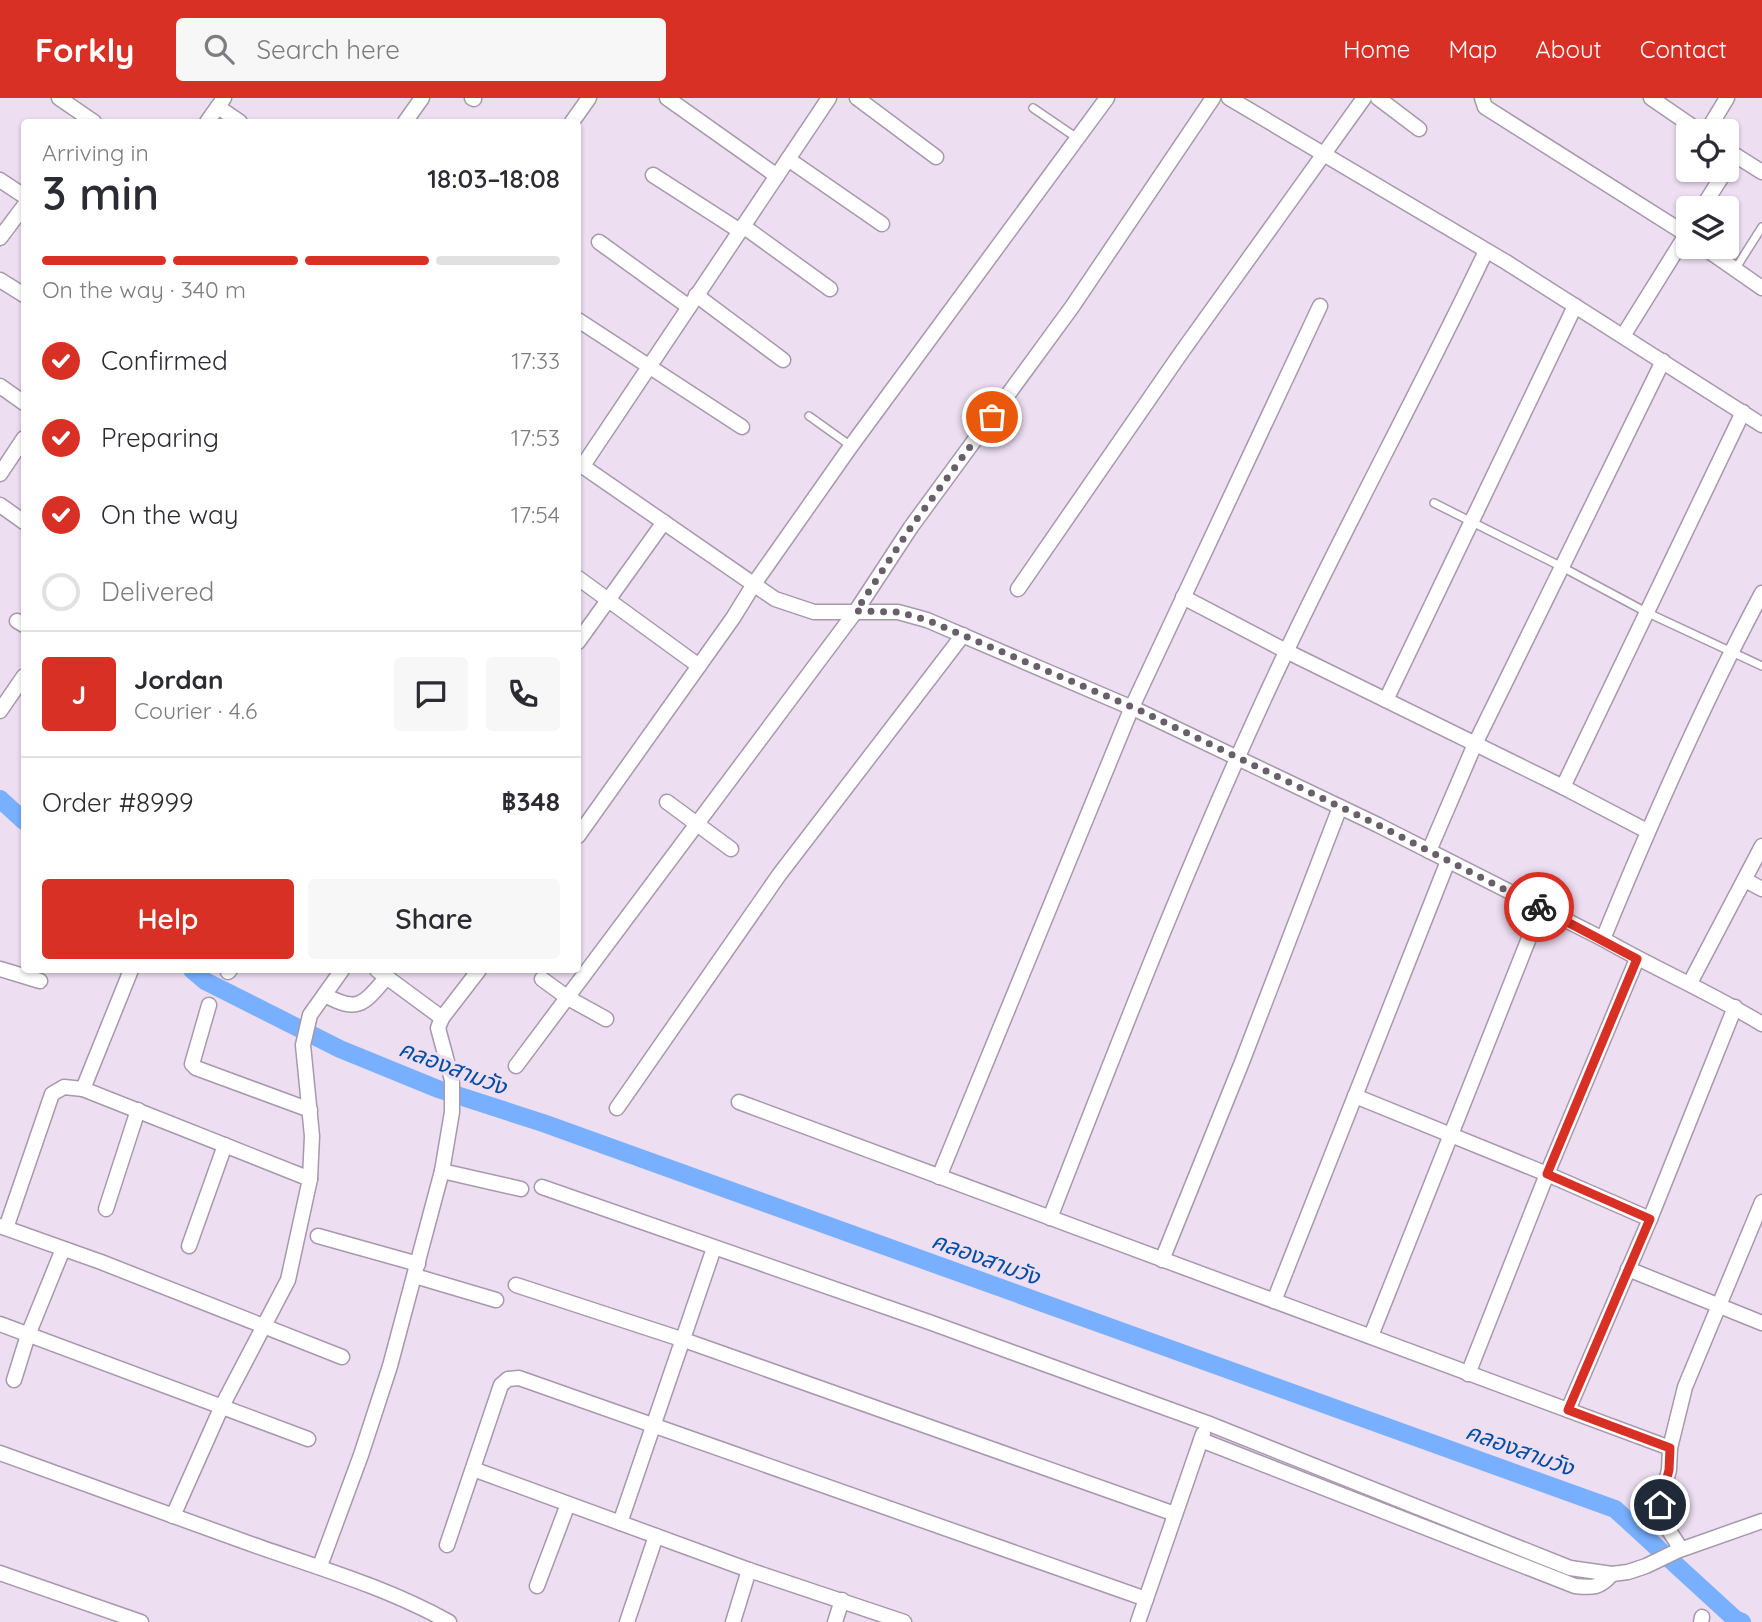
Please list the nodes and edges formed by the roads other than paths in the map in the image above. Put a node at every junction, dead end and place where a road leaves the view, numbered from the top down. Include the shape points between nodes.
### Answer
1 (59, 98) edge
2 (422, 98) edge
3 (589, 98) edge
4 (667, 98) edge
5 (829, 98) edge
6 (857, 98) edge
7 (1107, 98) edge
8 (1213, 98) edge
9 (1228, 98) edge
10 (1364, 98) edge
11 (1378, 98) edge
12 (1482, 98) edge
13 (1651, 98) edge
14 (1727, 98) edge
15 (221, 102) edge
16 (1032, 107) dead end
17 (90, 119) edge
18 (209, 119) edge
19 (237, 119) edge
20 (407, 119) edge
21 (574, 119) edge
22 (1682, 119) edge
23 (1714, 119) edge
24 (1419, 129) dead end
25 (1077, 138) junction
26 (1324, 155) junction
27 (936, 157) dead end
28 (788, 159) junction
29 (1739, 164) edge
30 (1762, 172) edge
31 (653, 175) dead end
32 (776, 176) junction
33 (0, 180) edge
34 (21, 194) edge
35 (21, 210) edge
36 (882, 224) dead end
37 (1676, 226) edge
38 (1762, 227) edge
39 (742, 228) junction
40 (0, 238) edge
41 (599, 243) dead end
42 (1486, 251) junction
43 (1676, 252) edge
44 (1718, 259) edge
45 (1734, 271) junction
46 (0, 279) edge
47 (1762, 288) edge
48 (830, 289) dead end
49 (21, 293) edge
50 (693, 301) junction
51 (1320, 306) dead end
52 (1576, 306) junction
53 (581, 322) edge
54 (1623, 336) junction
55 (783, 360) dead end
56 (1663, 361) junction
57 (649, 365) junction
58 (0, 386) edge
59 (21, 401) edge
60 (1743, 412) junction
61 (809, 416) dead end
62 (1762, 425) edge
63 (742, 427) dead end
64 (21, 442) edge
65 (851, 446) junction
66 (581, 464) edge
67 (581, 466) edge
68 (0, 474) edge
69 (1434, 503) dead end
70 (0, 505) edge
71 (21, 520) edge
72 (664, 522) junction
73 (1471, 523) junction
74 (1562, 567) junction
75 (581, 580) edge
76 (754, 584) junction
77 (1018, 589) dead end
78 (1762, 593) edge
79 (1183, 597) junction
80 (608, 600) junction
81 (856, 611) junction
82 (1648, 613) junction
83 (963, 635) junction
84 (581, 638) edge
85 (1286, 652) junction
86 (1732, 652) junction
87 (699, 666) junction
88 (1762, 666) edge
89 (21, 680) edge
90 (1386, 700) junction
91 (1132, 707) junction
92 (0, 711) edge
93 (1475, 744) junction
94 (1238, 758) junction
95 (1563, 787) junction
96 (667, 802) dead end
97 (1340, 807) junction
98 (698, 825) junction
99 (1647, 831) junction
100 (581, 832) edge
101 (1762, 846) edge
102 (731, 849) dead end
103 (1429, 851) junction
104 (1448, 861) junction
105 (1745, 880) junction
106 (1762, 889) edge
107 (1541, 908) junction
108 (1603, 939) junction
109 (1637, 959) junction
110 (0, 969) edge
111 (130, 973) edge
112 (340, 973) edge
113 (382, 973) edge
114 (477, 973) edge
115 (542, 979) dead end
116 (40, 981) dead end
117 (1690, 983) junction
118 (325, 995) junction
119 (568, 998) junction
120 (209, 1005) dead end
121 (1735, 1007) junction
122 (442, 1018) junction
123 (606, 1019) dead end
124 (1762, 1024) edge
125 (516, 1066) dead end
126 (83, 1089) junction
127 (1355, 1096) junction
128 (739, 1102) dead end
129 (617, 1108) dead end
130 (138, 1110) junction
131 (310, 1110) junction
132 (1450, 1134) junction
133 (225, 1145) junction
134 (442, 1171) junction
135 (1547, 1174) junction
136 (939, 1177) junction
137 (310, 1179) junction
138 (542, 1187) dead end
139 (521, 1189) dead end
140 (1762, 1202) edge
141 (106, 1209) dead end
142 (1050, 1219) junction
143 (1650, 1219) junction
144 (3, 1227) edge
145 (318, 1236) dead end
146 (189, 1246) dead end
147 (714, 1248) junction
148 (63, 1249) junction
149 (1162, 1260) junction
150 (1628, 1269) junction
151 (416, 1270) junction
152 (516, 1284) dead end
153 (496, 1300) dead end
154 (1275, 1301) junction
155 (1721, 1305) junction
156 (1762, 1323) edge
157 (0, 1324) edge
158 (264, 1326) junction
159 (29, 1335) junction
160 (1371, 1336) junction
161 (684, 1340) junction
162 (342, 1357) dead end
163 (1468, 1374) junction
164 (14, 1380) dead end
165 (222, 1406) junction
166 (1568, 1410) junction
167 (1207, 1423) junction
168 (655, 1425) junction
169 (308, 1439) dead end
170 (1201, 1440) junction
171 (1670, 1448) junction
172 (0, 1452) edge
173 (473, 1469) junction
174 (568, 1504) junction
175 (1175, 1514) junction
176 (173, 1516) junction
177 (1762, 1521) edge
178 (620, 1523) junction
179 (656, 1536) junction
180 (447, 1545) dead end
181 (1679, 1550) junction
182 (320, 1566) junction
183 (750, 1570) junction
184 (0, 1573) edge
185 (1612, 1574) junction
186 (537, 1586) dead end
187 (1146, 1599) junction
188 (842, 1600) junction
189 (141, 1622) edge
190 (449, 1622) edge
191 (626, 1622) edge
192 (733, 1622) edge
193 (835, 1622) edge
194 (904, 1622) edge
195 (1138, 1622) edge

1 - 17 street
2 - 20 street
3 - 21 street
4 - 32 street
5 - 28 street
6 - 27 street
7 - 25 street
8 - 81 street via 1072,307 911,527
9 - 26 street
10 - 26 street
11 - 24 street
12 - 37 street via 1485,107
13 - 22 street
14 - 23 street
15 - 18 street
15 - 19 street
16 - 25 lane
25 - 65 street
26 - 42 street
26 - 77 street
28 - 32 street
28 - 36 street
29 - 30 street
31 - 39 street
32 - 39 street
33 - 34 street
35 - 40 street
38 - 45 lane
39 - 48 street
39 - 50 street
41 - 50 street
42 - 52 street
42 - 85 street
43 - 54 street
44 - 45 street
45 - 47 street
46 - 49 street
50 - 55 street
50 - 57 street
51 - 79 street
52 - 54 street
52 - 73 street
53 - 57 street
54 - 56 street
56 - 60 street
56 - 74 street
57 - 63 street
57 - 66 street
58 - 59 street
60 - 62 street
60 - 82 street
61 - 65 lane
64 - 68 street
65 - 76 street
67 - 72 street
69 - 73 lane
70 - 71 street
72 - 76 street
72 - 80 street
73 - 74 lane
73 - 90 street
74 - 82 lane
74 - 93 street
75 - 80 street
76 - 81 street via 775,599 814,612
76 - 87 street
78 - 86 street
79 - 85 street
79 - 91 street
80 - 84 street
80 - 87 street
81 - 83 street via 898,612
81 - 98 street
82 - 86 lane
82 - 95 street
83 - 91 street
83 - 129 street via 779,875
85 - 90 street
85 - 94 street
86 - 88 lane
86 - 99 street
87 - 100 street
89 - 92 street
90 - 93 street
91 - 94 street
91 - 136 street
93 - 95 street
93 - 103 street
94 - 97 street
94 - 142 street via 1155,950
95 - 99 street
96 - 98 street
97 - 103 street
97 - 149 street
98 - 102 street
98 - 119 street
99 - 108 street
101 - 105 street
103 - 104 street
104 - 107 street
104 - 127 street
105 - 106 street
105 - 117 street
107 - 108 street
107 - 132 street
108 - 109 street
109 - 117 street
109 - 135 street
110 - 116 street
111 - 126 street
112 - 118 street
113 - 118 street via 364,1003 340,1004
113 - 122 street
114 - 122 street
115 - 119 street
117 - 121 street
118 - 131 street via 310,1015 303,1045
119 - 123 street
119 - 125 street
120 - 131 street via 192,1064
121 - 124 street
121 - 143 street
122 - 134 street via 438,1028 452,1080
126 - 130 street
126 - 144 street via 64,1087 52,1094
127 - 132 street
127 - 154 street
128 - 136 street
130 - 133 street
130 - 141 street
131 - 137 street
132 - 135 street
132 - 160 street
133 - 137 street
133 - 146 street
134 - 139 street
134 - 151 street
135 - 143 street
135 - 163 street
136 - 142 street
137 - 158 street via 288,1280
138 - 147 street
140 - 155 street
142 - 149 street
143 - 150 street
144 - 148 street
145 - 151 street
147 - 161 street
147 - 167 street
148 - 158 street
148 - 159 street
149 - 154 street
150 - 155 street
150 - 166 street
151 - 153 street
151 - 182 street via 390,1366
152 - 161 street
154 - 160 street
155 - 156 street
155 - 171 street via 1685,1387
157 - 159 street
158 - 162 street
158 - 165 street
159 - 164 street
159 - 165 street
160 - 163 street
161 - 168 street
161 - 175 street
163 - 166 street
165 - 169 street
165 - 176 street
166 - 171 street
167 - 170 street
167 - 185 street via 1570,1568
168 - 173 street via 519,1378 509,1379 501,1385
168 - 178 street
168 - 187 street
170 - 175 street
170 - 185 street via 1575,1586 1596,1588
171 - 181 street via 1660,1505
172 - 176 street
173 - 174 street
173 - 180 street
174 - 178 street
174 - 186 street
175 - 187 street
176 - 182 street
177 - 181 street
178 - 179 street
179 - 183 street
179 - 191 street
181 - 185 street via 1646,1566
182 - 190 street via 414,1602
183 - 188 street
183 - 192 street
184 - 189 street
187 - 195 street
188 - 193 street
188 - 194 street

